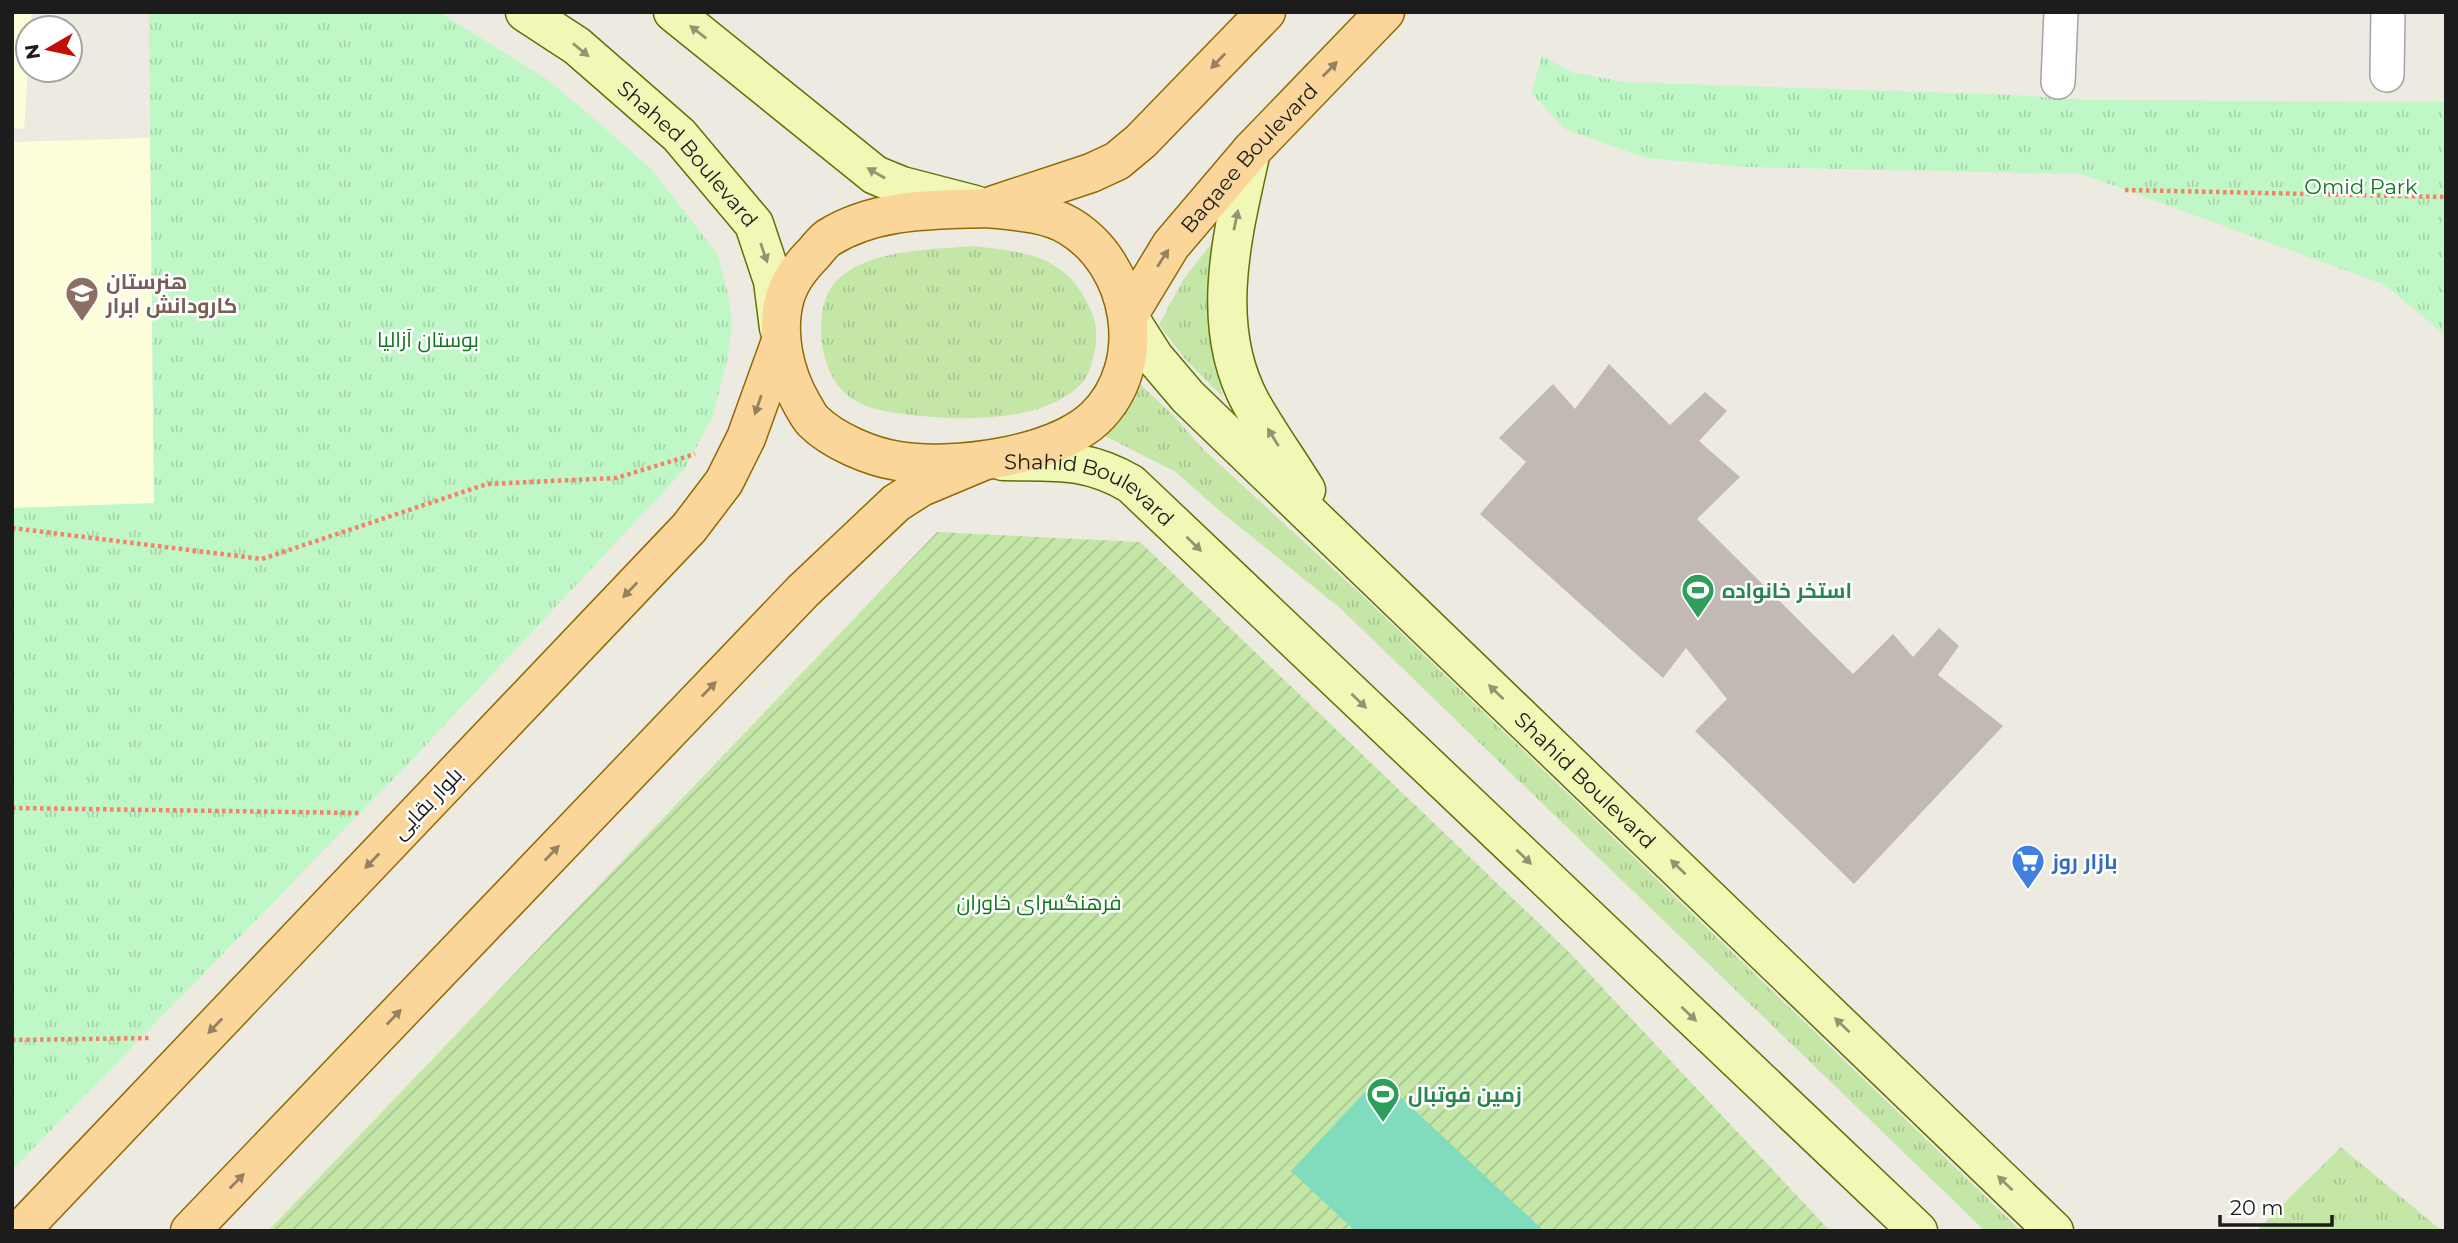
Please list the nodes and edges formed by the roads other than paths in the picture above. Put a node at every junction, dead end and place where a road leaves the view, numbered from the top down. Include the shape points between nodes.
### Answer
1 (525, 12) edge
2 (673, 12) edge
3 (1266, 12) edge
4 (1385, 12) edge
5 (2061, 12) edge
6 (2388, 12) edge
7 (2388, 75) dead end
8 (2059, 82) dead end
9 (1251, 151) junction
10 (987, 208) junction
11 (1128, 316) junction
12 (781, 341) junction
13 (983, 461) junction
14 (1335, 536) junction
15 (20, 1231) edge
16 (190, 1231) edge
17 (1918, 1231) edge
18 (2054, 1231) edge

1 -> 12 main road, Shahed Boulevard via 577,46 680,135 754,224 773,281
10 -> 2 main road via 874,175
3 -> 10 main road via 1117,161
9 -> 4 main road, Baqaee Boulevard
5 - 8 street
6 - 7 street
11 -> 9 main road, Baqaee Boulevard via 1171,245
14 -> 9 main road via 1250,401 1233,354 1226,309 1230,248
10 - 11 main road via 1050,217 1089,239 1106,258
10 - 12 main road via 902,212 867,220 827,239 800,268 785,296
11 - 13 main road via 1125,367 1095,418 1040,446
11 - 14 main road, Shahid Boulevard via 1154,357 1188,397
12 - 13 main road via 791,386 813,421 846,444 884,459 929,465
12 -> 15 main road, بلوار بقایی via 746,438 724,482 689,528
16 -> 13 main road via 803,591 896,503 921,487
13 -> 17 main road, Shahid Boulevard via 1070,462 1095,466 1131,484
18 -> 14 main road, Shahid Boulevard

